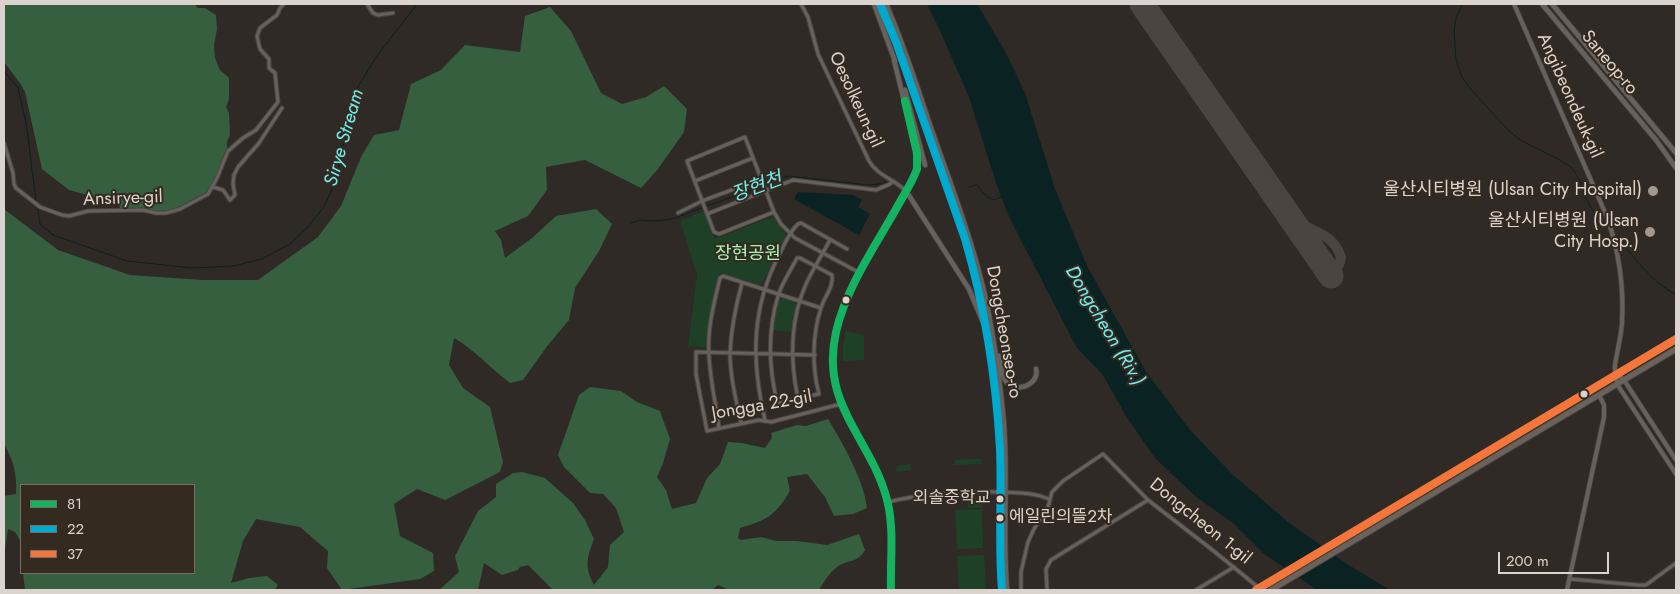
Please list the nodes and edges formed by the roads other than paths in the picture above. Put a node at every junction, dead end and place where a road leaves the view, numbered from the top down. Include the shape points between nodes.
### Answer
1 (284, 4) edge
2 (367, 4) edge
3 (802, 4) edge
4 (874, 4) edge
5 (880, 4) edge
6 (886, 4) edge
7 (1514, 4) edge
8 (1518, 4) edge
9 (1542, 4) edge
10 (1552, 4) edge
11 (1517, 11) junction
12 (393, 13) dead end
13 (894, 60) junction
14 (282, 108) dead end
15 (1656, 140) junction
16 (4, 143) edge
17 (1676, 152) edge
18 (753, 158) junction
19 (1676, 163) edge
20 (925, 165) dead end
21 (1676, 168) edge
22 (762, 180) junction
23 (695, 181) junction
24 (893, 181) junction
25 (213, 187) junction
26 (766, 190) junction
27 (907, 192) joint
28 (703, 203) junction
29 (774, 212) junction
30 (678, 213) dead end
31 (707, 213) junction
32 (790, 234) junction
33 (830, 240) junction
34 (847, 249) dead end
35 (823, 253) junction
36 (868, 258) joint
37 (815, 266) junction
38 (860, 273) junction
39 (742, 283) junction
40 (765, 289) junction
41 (779, 295) junction
42 (799, 302) junction
43 (821, 308) junction
44 (991, 326) junction
45 (1676, 339) edge
46 (989, 342) junction
47 (1676, 349) edge
48 (709, 353) junction
49 (730, 354) junction
50 (754, 354) junction
51 (770, 354) junction
52 (792, 354) junction
53 (814, 355) junction
54 (1036, 369) dead end
55 (1617, 375) junction
56 (1624, 380) junction
57 (1617, 384) junction
58 (1599, 395) junction
59 (798, 399) junction
60 (841, 404) junction
61 (765, 420) junction
62 (741, 423) junction
63 (719, 428) junction
64 (1676, 460) edge
65 (1676, 474) edge
66 (1000, 492) junction
67 (1006, 493) junction
68 (1049, 499) junction
69 (1148, 500) junction
70 (888, 502) junction
71 (1676, 563) edge
72 (1234, 567) junction
73 (1570, 579) junction
74 (891, 590) edge
75 (1002, 590) edge
76 (1007, 590) edge
77 (1021, 590) edge
78 (1047, 590) edge
79 (1196, 590) edge
80 (1259, 590) edge
81 (1271, 590) edge
82 (1567, 590) edge

1 - 25 street via 277,15 260,28 257,36 260,49 274,73 278,102 256,130 228,151
2 - 12 street via 378,15
3 - 24 street, Oesolkeun-gil via 818,54 869,161 876,171
4 - 13 main road
5 - 46 main road, Dongcheonseo-ro via 964,239
6 - 44 main road, Dongcheonseo-ro via 969,237
7 - 11 street, Angibeondeuk-gil
8 - 11 street
9 - 15 main road, Saneop-ro
10 - 17 main road, Saneop-ro
11 - 55 street, Angibeondeuk-gil via 1608,217 1621,281
13 - 20 main road via 907,95
13 - 36 main road via 917,153 917,169
14 - 25 street via 234,174 235,194 230,200 223,190
15 - 19 main road, Saneop-ro
15 - 21 main road, Saneop-ro
16 - 25 street, Ansirye-gil via 16,188 40,207 62,216 88,211 166,213 208,194
18 - 22 street
18 - 23 street
18 - 23 street via 745,137 687,161
22 - 26 street
22 - 28 street
23 - 28 street
24 - 26 street via 876,190 793,180
24 - 27 street, Oesolkeun-gil
26 - 29 street
26 - 31 street
27 - 46 main road via 971,294
28 - 30 street
28 - 31 street
29 - 31 street via 719,234 714,232
29 - 32 street
32 - 33 street via 801,223
32 - 35 street
32 - 40 street
33 - 34 street
33 - 35 street
35 - 37 street
35 - 38 street
36 - 38 street
37 - 41 street via 797,258
37 - 42 street
37 - 43 street via 832,275 833,281
38 - 60 street via 844,306 834,347 834,372
39 - 40 street
39 - 48 street via 723,276 720,278 711,322
39 - 49 street
40 - 41 street
40 - 50 street
41 - 42 street
41 - 51 street
42 - 43 street
42 - 52 street
43 - 53 street
44 - 54 main road via 1008,383 1016,387 1025,386 1037,377
44 - 67 main road, Dongcheonseo-ro via 1003,414
45 - 55 main road
46 - 66 main road, Dongcheonseo-ro via 1000,450
47 - 56 main road
48 - 49 street
48 - 63 street
48 - 63 street, Jongga 22-gil via 696,352 696,374 706,431
49 - 50 street
49 - 62 street
50 - 51 street
50 - 61 street
51 - 52 street
51 - 59 street via 777,403
52 - 53 street
52 - 59 street
53 - 59 street via 819,394
55 - 56 street
55 - 57 street, Angibeondeuk-gil
55 - 80 main road
56 - 57 main road
56 - 64 street
57 - 58 main road
57 - 65 street
58 - 73 street via 1604,405 1604,417
58 - 81 main road
60 - 61 street, Jongga 22-gil via 771,422
60 - 70 street via 877,472
61 - 62 street, Jongga 22-gil
62 - 63 street, Jongga 22-gil
66 - 67 street
66 - 70 street via 936,493
66 - 75 main road, Dongcheonseo-ro
67 - 68 street via 1033,494
67 - 76 main road, Dongcheonseo-ro
68 - 69 street, Dongcheon 1-gil via 1063,481 1103,454
68 - 77 street via 1026,550
69 - 72 street, Dongcheon 1-gil
69 - 78 street via 1051,560 1046,575
70 - 74 street via 892,529
71 - 73 street via 1646,584
72 - 79 street
72 - 80 street, Dongcheon 1-gil
73 - 82 street

